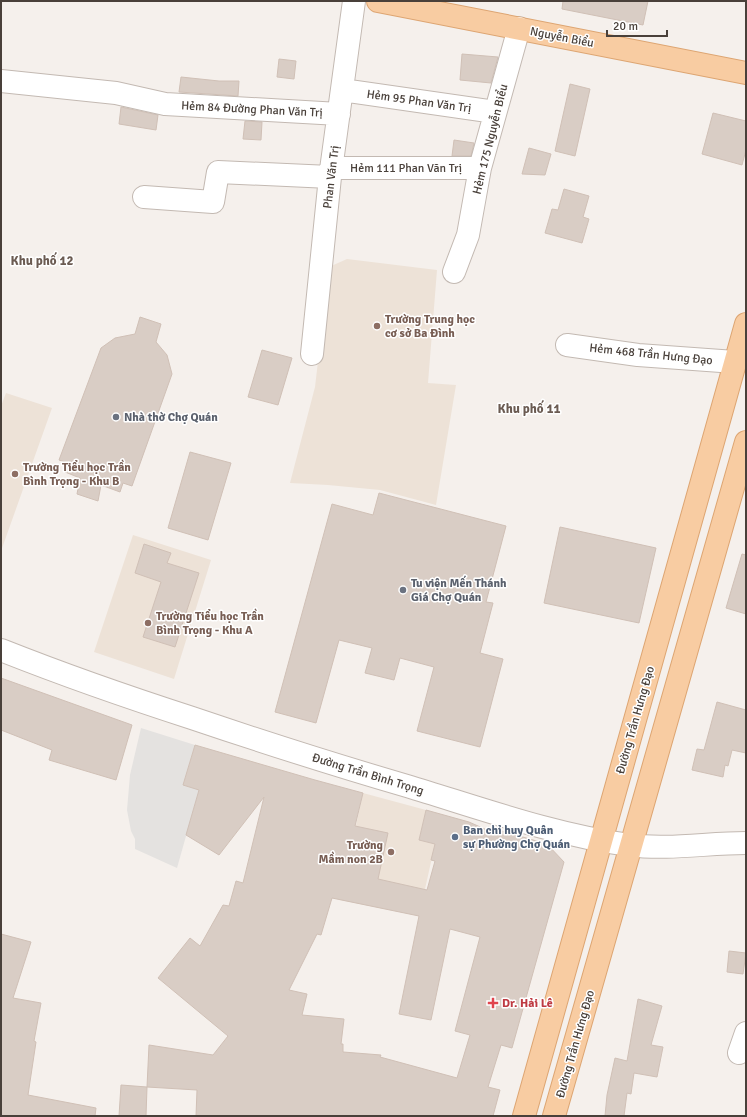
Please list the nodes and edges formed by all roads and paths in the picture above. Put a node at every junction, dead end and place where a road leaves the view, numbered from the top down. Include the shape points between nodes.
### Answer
1 (354, 1) edge
2 (378, 1) edge
3 (519, 28) junction
4 (746, 73) edge
5 (1, 82) edge
6 (342, 90) junction
7 (495, 112) junction
8 (339, 114) junction
9 (480, 168) junction
10 (331, 173) junction
11 (144, 197) dead end
12 (454, 272) dead end
13 (746, 324) edge
14 (567, 345) dead end
15 (312, 354) dead end
16 (735, 362) junction
17 (746, 442) edge
18 (662, 623) junction
19 (693, 629) junction
20 (1, 650) edge
21 (601, 840) junction
22 (746, 843) edge
23 (632, 845) junction
24 (524, 1116) edge
25 (554, 1116) edge

1 - 6 street, Phan Văn Trị
2 - 3 main road, Nguyễn Biểu
3 - 4 main road, Nguyễn Biểu
3 - 7 street, Hẻm 175 Nguyễn Biểu
5 - 8 street, Hẻm 84 Đường Phan Văn Trị via 116,93 165,104
6 - 7 street, Hẻm 95 Phan Văn Trị
6 - 8 street, Phan Văn Trị
7 - 9 street, Hẻm 175 Nguyễn Biểu
8 - 10 street, Phan Văn Trị
9 - 10 street, Hẻm 111 Phan Văn Trị
9 - 12 street, Hẻm 175 Nguyễn Biểu via 468,235
10 - 11 street, Hẻm 111 Phan Văn Trị via 218,172 213,202
10 - 15 street, Phan Văn Trị
13 - 16 main road, Đường Trần Hưng Đạo
14 - 16 street, Hẻm 468 Trần Hưng Ðạo via 638,355
16 - 18 main road, Đường Trần Hưng Đạo
17 - 19 main road, Đường Trần Hưng Đạo
18 - 19 main road
18 - 21 main road, Đường Trần Hưng Đạo
19 - 23 main road, Đường Trần Hưng Đạo
20 - 21 street, Đường Trần Bình Trọng via 143,703 272,746 522,820
21 - 23 street, Đường Trần Bình Trọng
21 - 24 main road, Đường Trần Hưng Đạo
22 - 23 street, Đường Trần Bình Trọng
23 - 25 main road, Đường Trần Hưng Đạo

